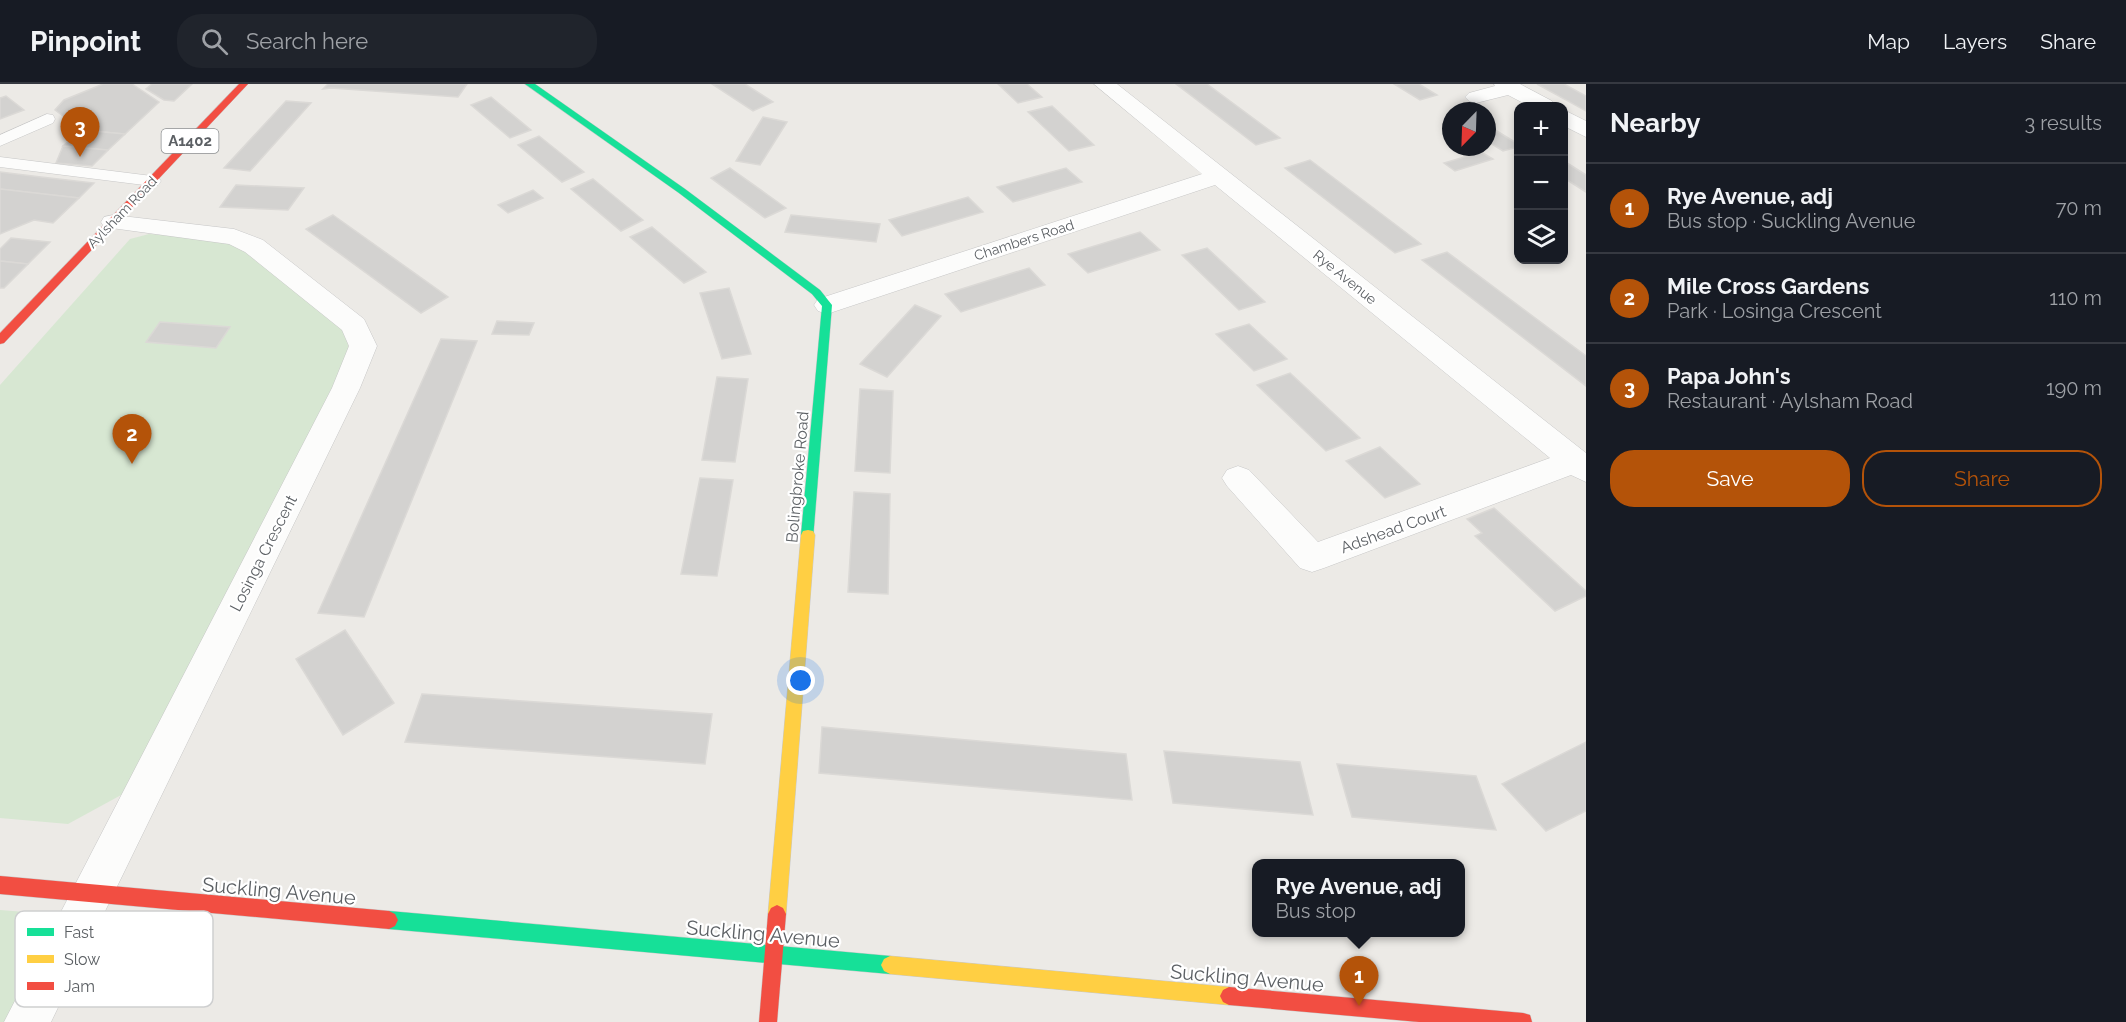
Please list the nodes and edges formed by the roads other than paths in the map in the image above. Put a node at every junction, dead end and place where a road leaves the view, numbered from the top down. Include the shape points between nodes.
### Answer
1 (244, 84) edge
2 (529, 84) edge
3 (1104, 84) edge
4 (1507, 86) edge
5 (1476, 97) dead end
6 (1537, 102) edge
7 (47, 119) dead end
8 (1568, 120) edge
9 (1586, 130) edge
10 (1, 139) edge
11 (0, 162) edge
12 (1220, 176) junction
13 (152, 181) junction
14 (113, 222) junction
15 (828, 305) junction
16 (0, 340) edge
17 (1580, 466) edge
18 (1238, 478) dead end
19 (0, 885) edge
20 (92, 894) junction
21 (83, 911) edge
22 (774, 954) junction
23 (35, 1007) edge
24 (27, 1022) edge
25 (768, 1022) edge
26 (1522, 1022) edge

1 - 13 street, Aylsham Road / A1402
2 - 15 street via 682,190
3 - 12 street, Rye Avenue
4 - 5 street
4 - 6 street
7 - 10 lane
8 - 9 street
11 - 13 lane
12 - 15 street, Chambers Road
12 - 17 street, Rye Avenue
13 - 14 street, Aylsham Road / A1402
14 - 16 street, Aylsham Road / A1402
14 - 20 street, Losinga Crescent via 234,237 254,246 354,325 363,346 346,388
15 - 22 street, Bolingbroke Road
17 - 18 street, Adshead Court via 1312,558
19 - 20 street, Suckling Avenue
20 - 21 street, Losinga Crescent
20 - 22 street, Suckling Avenue
22 - 25 street, Bolingbroke Road
22 - 26 street, Suckling Avenue
23 - 24 street, Losinga Crescent

